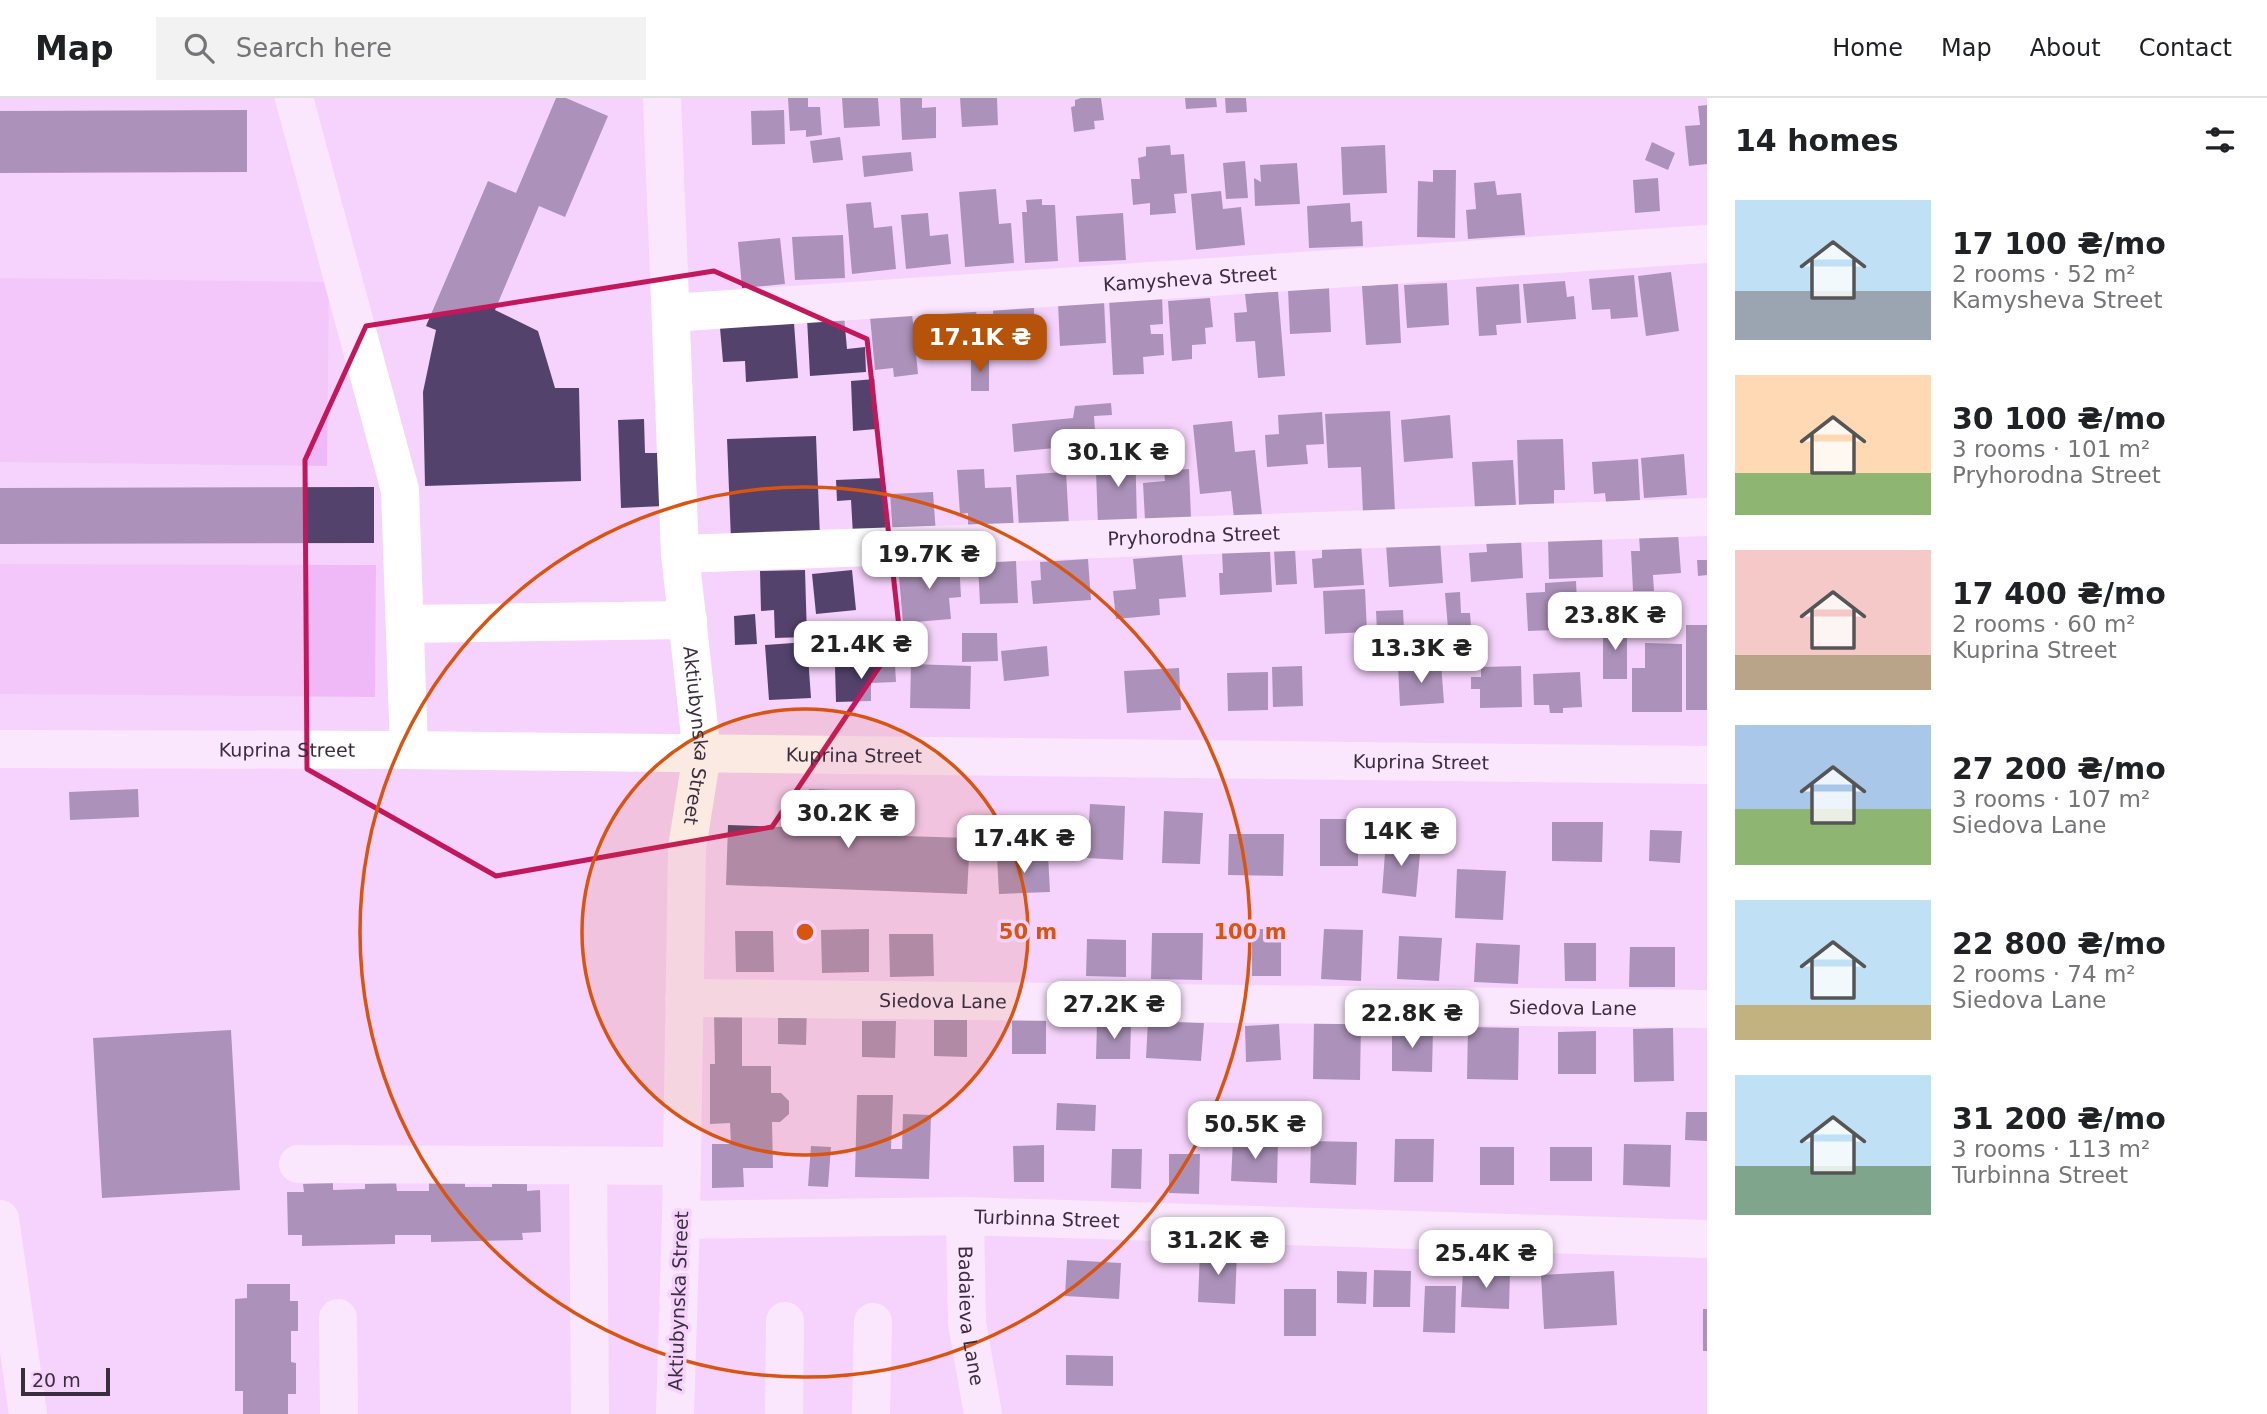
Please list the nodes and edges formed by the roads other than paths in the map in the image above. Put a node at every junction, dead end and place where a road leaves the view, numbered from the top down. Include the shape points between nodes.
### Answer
1 (295, 98) edge
2 (662, 98) edge
3 (1707, 244) edge
4 (671, 313) junction
5 (1707, 517) edge
6 (680, 554) junction
7 (688, 620) junction
8 (405, 624) junction
9 (0, 749) edge
10 (409, 750) junction
11 (702, 754) junction
12 (1707, 765) edge
13 (684, 998) junction
14 (1707, 1009) edge
15 (298, 1164) dead end
16 (589, 1166) junction
17 (681, 1166) junction
18 (965, 1216) junction
19 (0, 1219) edge
20 (681, 1220) junction
21 (1707, 1240) edge
22 (338, 1318) dead end
23 (785, 1321) dead end
24 (873, 1322) dead end
25 (28, 1414) edge
26 (339, 1414) edge
27 (590, 1414) edge
28 (675, 1414) edge
29 (784, 1414) edge
30 (871, 1414) edge
31 (983, 1414) edge

1 - 8 street via 400,490
2 - 4 street, Aktiubynska Street
3 - 4 street, Kamysheva Street
4 - 6 street, Aktiubynska Street
5 - 6 street, Pryhorodna Street
6 - 7 street, Aktiubynska Street
7 - 8 street
7 - 11 street, Aktiubynska Street
8 - 10 street
9 - 10 street, Kuprina Street
10 - 11 street, Kuprina Street
11 - 12 street, Kuprina Street
11 - 13 street, Aktiubynska Street via 687,848
13 - 14 street, Siedova Lane
13 - 17 street, Aktiubynska Street
15 - 16 street
16 - 17 street
16 - 27 street
17 - 20 street, Aktiubynska Street
18 - 20 street, Turbinna Street
18 - 21 street, Turbinna Street
18 - 31 street, Badaieva Lane via 967,1323
19 - 25 street
20 - 28 street, Aktiubynska Street
22 - 26 street
23 - 29 street
24 - 30 street

